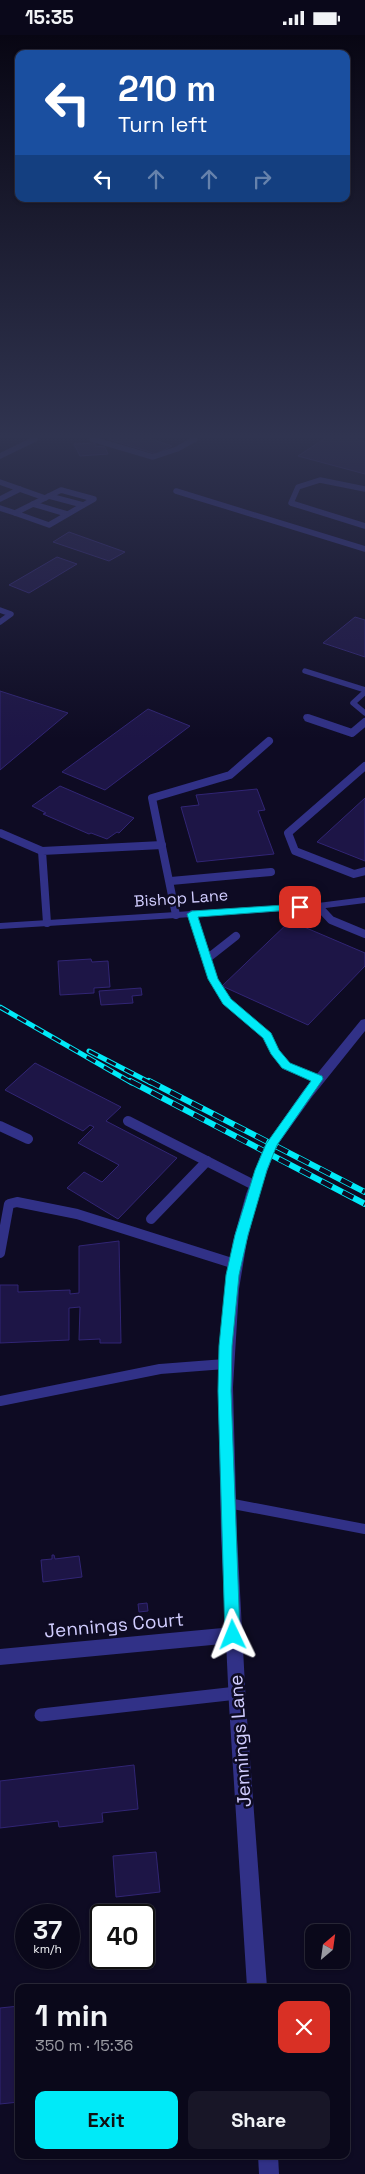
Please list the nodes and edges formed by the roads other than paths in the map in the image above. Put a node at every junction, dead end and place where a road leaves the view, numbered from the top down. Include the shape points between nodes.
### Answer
1 (332, 539) edge
2 (365, 549) edge
3 (0, 610) edge
4 (0, 622) edge
5 (305, 671) dead end
6 (365, 691) edge
7 (365, 713) edge
8 (306, 717) dead end
9 (365, 722) edge
10 (269, 741) dead end
11 (365, 767) edge
12 (0, 833) edge
13 (162, 845) junction
14 (42, 851) junction
15 (271, 871) dead end
16 (365, 871) edge
17 (171, 881) junction
18 (365, 900) edge
19 (318, 905) junction
20 (192, 914) junction
21 (176, 915) junction
22 (47, 923) junction
23 (0, 926) edge
24 (365, 934) edge
25 (236, 936) dead end
26 (208, 958) junction
27 (365, 1023) edge
28 (318, 1079) junction
29 (128, 1121) dead end
30 (0, 1126) edge
31 (28, 1139) dead end
32 (207, 1161) junction
33 (256, 1187) junction
34 (151, 1219) dead end
35 (0, 1253) edge
36 (235, 1264) junction
37 (225, 1364) junction
38 (0, 1401) edge
39 (228, 1503) junction
40 (365, 1529) edge
41 (233, 1635) junction
42 (0, 1657) edge
43 (237, 1693) junction
44 (41, 1715) dead end
45 (257, 1984) edge
46 (268, 2159) edge
47 (269, 2174) edge

1 - 2 lane
3 - 4 lane via 11,614
5 - 6 lane
6 - 7 lane via 353,703
8 - 9 lane via 352,733
10 - 13 lane via 230,775 152,798
11 - 16 lane via 288,833 295,851 354,874
12 - 14 lane
13 - 14 lane
13 - 17 lane
14 - 22 lane
15 - 17 lane
17 - 21 lane
18 - 19 street, Bishop Lane
19 - 20 street, Bishop Lane
19 - 24 lane via 331,920
20 - 21 street, Bishop Lane
20 - 26 lane
21 - 22 street, Bishop Lane
22 - 23 street, Bishop Lane
25 - 26 lane
26 - 28 lane via 213,979 227,1002 267,1036 286,1066
27 - 28 street, Jennings Lane
28 - 33 street, Jennings Lane via 272,1144
29 - 32 lane
30 - 31 lane
32 - 33 lane
32 - 34 lane
33 - 36 street, Jennings Lane
35 - 36 lane via 9,1204 17,1202 77,1214
36 - 37 street, Jennings Lane
37 - 38 lane via 160,1369
37 - 39 street, Jennings Lane
39 - 40 lane
39 - 41 street, Jennings Lane
41 - 42 street, Jennings Court
41 - 43 street, Jennings Lane
43 - 44 lane
43 - 45 street, Jennings Lane
46 - 47 street

